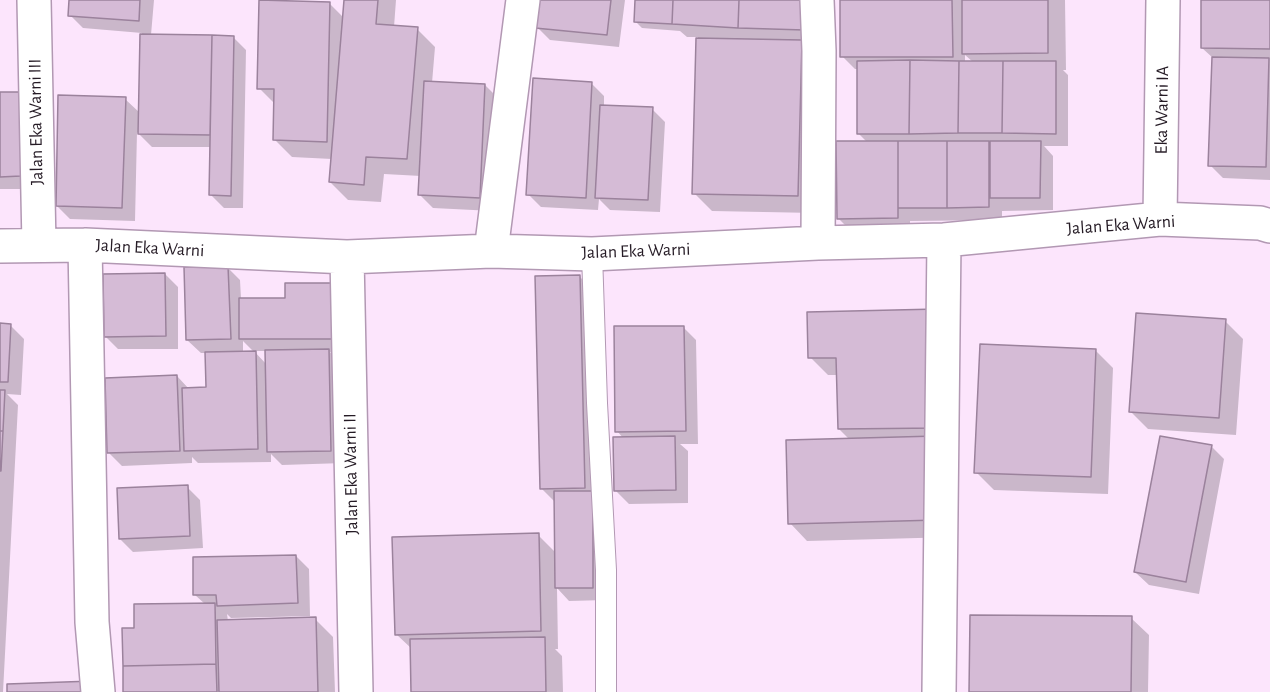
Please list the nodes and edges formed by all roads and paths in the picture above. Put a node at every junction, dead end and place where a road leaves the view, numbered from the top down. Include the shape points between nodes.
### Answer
1 (34, 0) edge
2 (523, 0) edge
3 (817, 0) edge
4 (1163, 0) edge
5 (1160, 219) junction
6 (1270, 226) edge
7 (944, 240) junction
8 (818, 243) junction
9 (39, 245) junction
10 (85, 245) junction
11 (0, 246) edge
12 (491, 251) junction
13 (592, 254) junction
14 (347, 256) junction
15 (98, 692) edge
16 (356, 692) edge
17 (606, 692) edge
18 (939, 692) edge

1 - 9 street, Jalan Eka Warni III
2 - 12 street
3 - 8 street
4 - 5 street, Eka Warni IA
5 - 6 street, Jalan Eka Warni
5 - 7 street, Jalan Eka Warni
7 - 8 street, Jalan Eka Warni
7 - 18 street
8 - 13 street, Jalan Eka Warni
9 - 10 street, Jalan Eka Warni
9 - 11 street, Jalan Eka Warni
10 - 14 street, Jalan Eka Warni
10 - 15 street via 92,622
12 - 13 street, Jalan Eka Warni
12 - 14 street, Jalan Eka Warni
13 - 17 lane via 606,570
14 - 16 street, Jalan Eka Warni II

